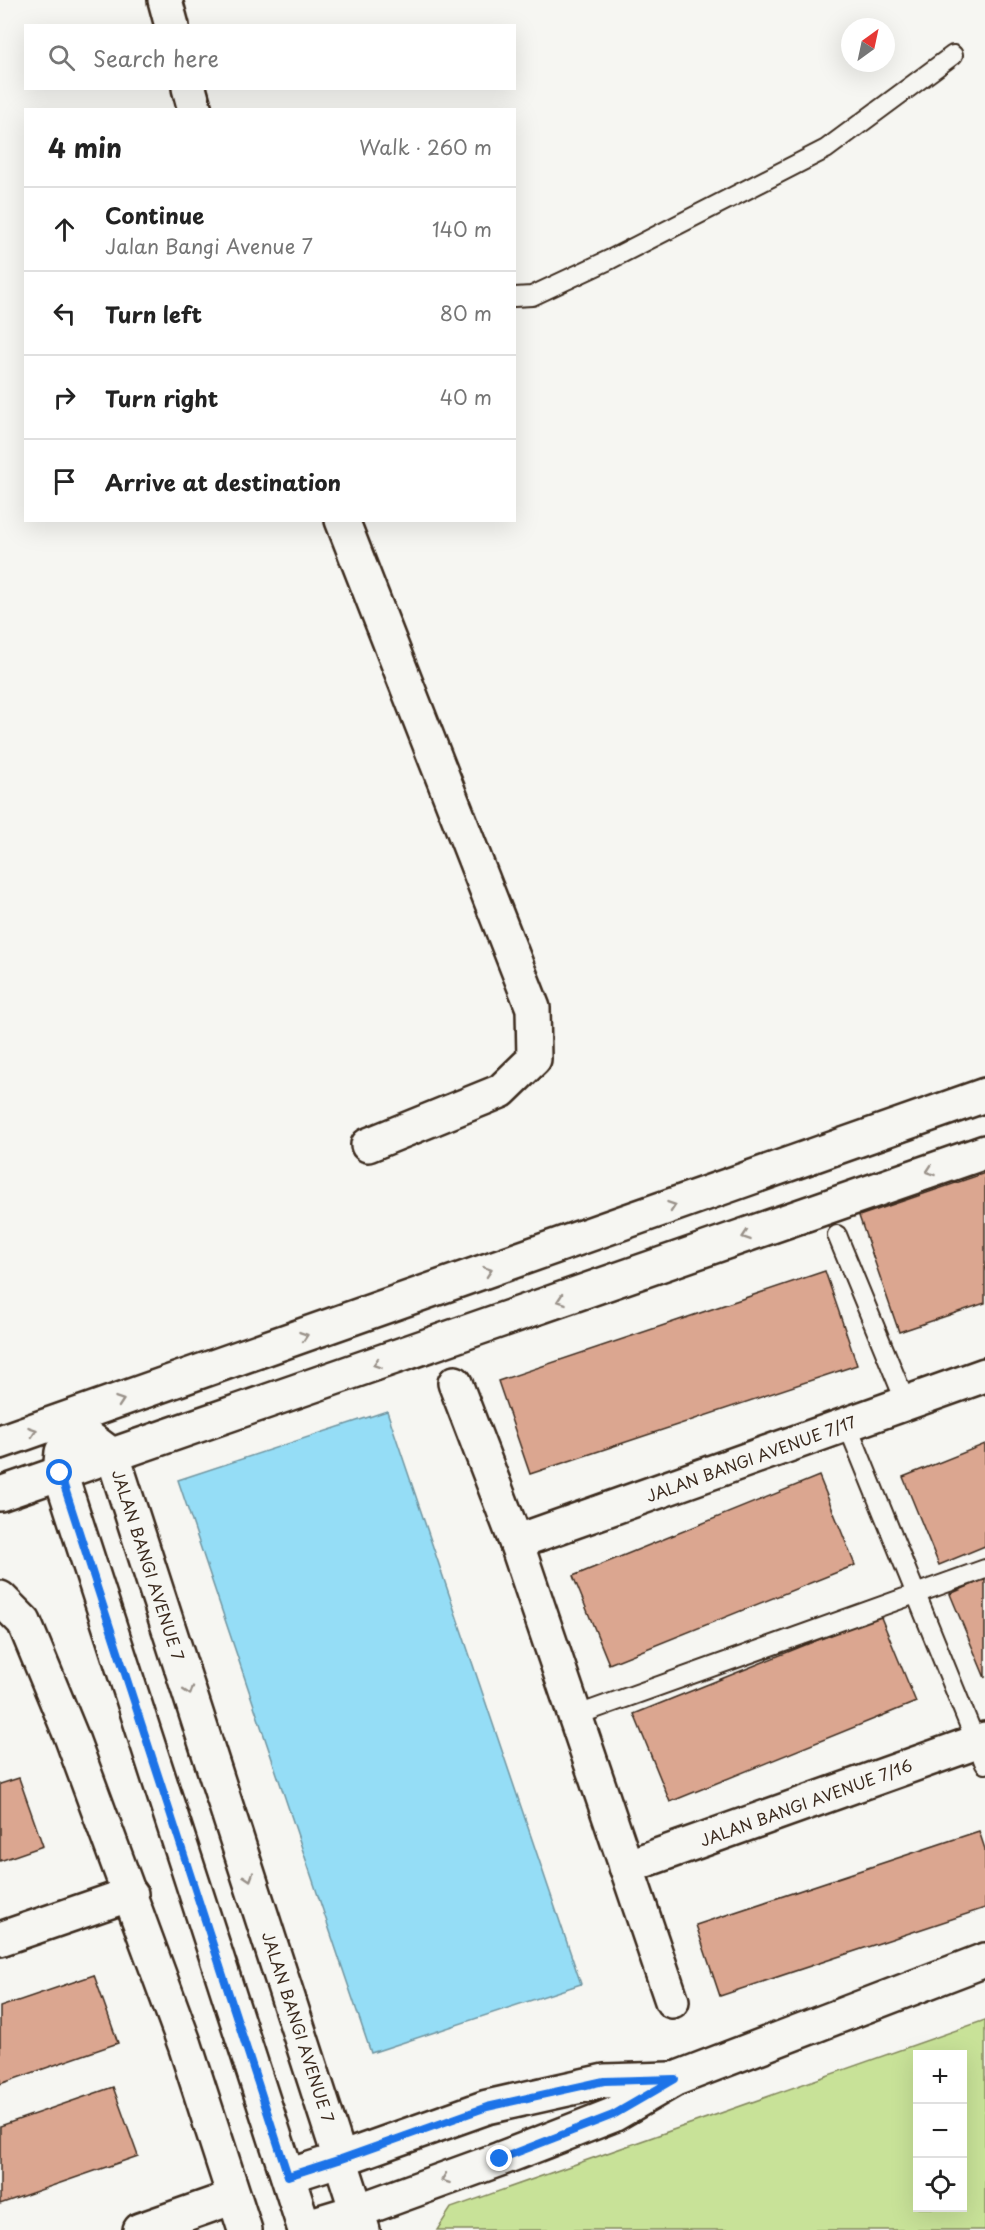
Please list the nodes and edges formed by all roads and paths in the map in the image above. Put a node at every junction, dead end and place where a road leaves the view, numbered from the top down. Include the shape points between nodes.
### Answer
1 (165, 0) edge
2 (171, 24) edge
3 (953, 56) dead end
4 (190, 90) edge
5 (194, 108) edge
6 (516, 297) edge
7 (343, 522) edge
8 (985, 1095) edge
9 (368, 1145) dead end
10 (985, 1152) edge
11 (837, 1235) dead end
12 (985, 1375) edge
13 (455, 1383) dead end
14 (906, 1403) junction
15 (65, 1420) junction
16 (847, 1424) junction
17 (0, 1442) edge
18 (113, 1456) junction
19 (60, 1473) junction
20 (0, 1494) edge
21 (516, 1542) junction
22 (985, 1569) edge
23 (916, 1594) junction
24 (0, 1598) edge
25 (575, 1716) junction
26 (982, 1748) edge
27 (626, 1867) junction
28 (130, 1894) junction
29 (0, 1939) edge
30 (985, 1960) edge
31 (672, 2001) dead end
32 (675, 2079) junction
33 (341, 2159) junction
34 (288, 2176) junction
35 (234, 2197) junction
36 (360, 2220) edge
37 (305, 2229) edge
38 (140, 2230) edge
39 (245, 2230) edge

1 - 2 street
3 - 6 lane via 826,149 611,259 532,296
4 - 5 street
7 - 9 street via 533,1008 534,1059 501,1091
15 -> 8 street
10 -> 18 street
11 - 14 lane
12 - 14 street, JALAN BANGI AVENUE 7/17
13 - 21 street
14 - 16 street, JALAN BANGI AVENUE 7/17
17 -> 15 street
15 - 18 street, JALAN BANGI AVENUE 7
15 - 19 street
16 - 21 street, JALAN BANGI AVENUE 7/17
16 - 23 lane
18 - 19 street
18 -> 33 street, JALAN BANGI AVENUE 7
19 - 20 street
19 - 34 street
21 - 25 street
22 - 23 lane
23 - 25 lane
23 - 26 lane
24 - 28 street via 24,1622
25 - 27 street
26 - 27 street, JALAN BANGI AVENUE 7/16
27 - 31 street
28 - 29 street
28 - 35 street
30 - 32 street
32 - 33 street via 604,2081 487,2107
32 -> 36 street via 613,2115
33 - 34 street
33 - 36 street, JALAN BANGI AVENUE 7
34 - 37 street
35 - 38 street
35 - 39 street
36 - 37 street

